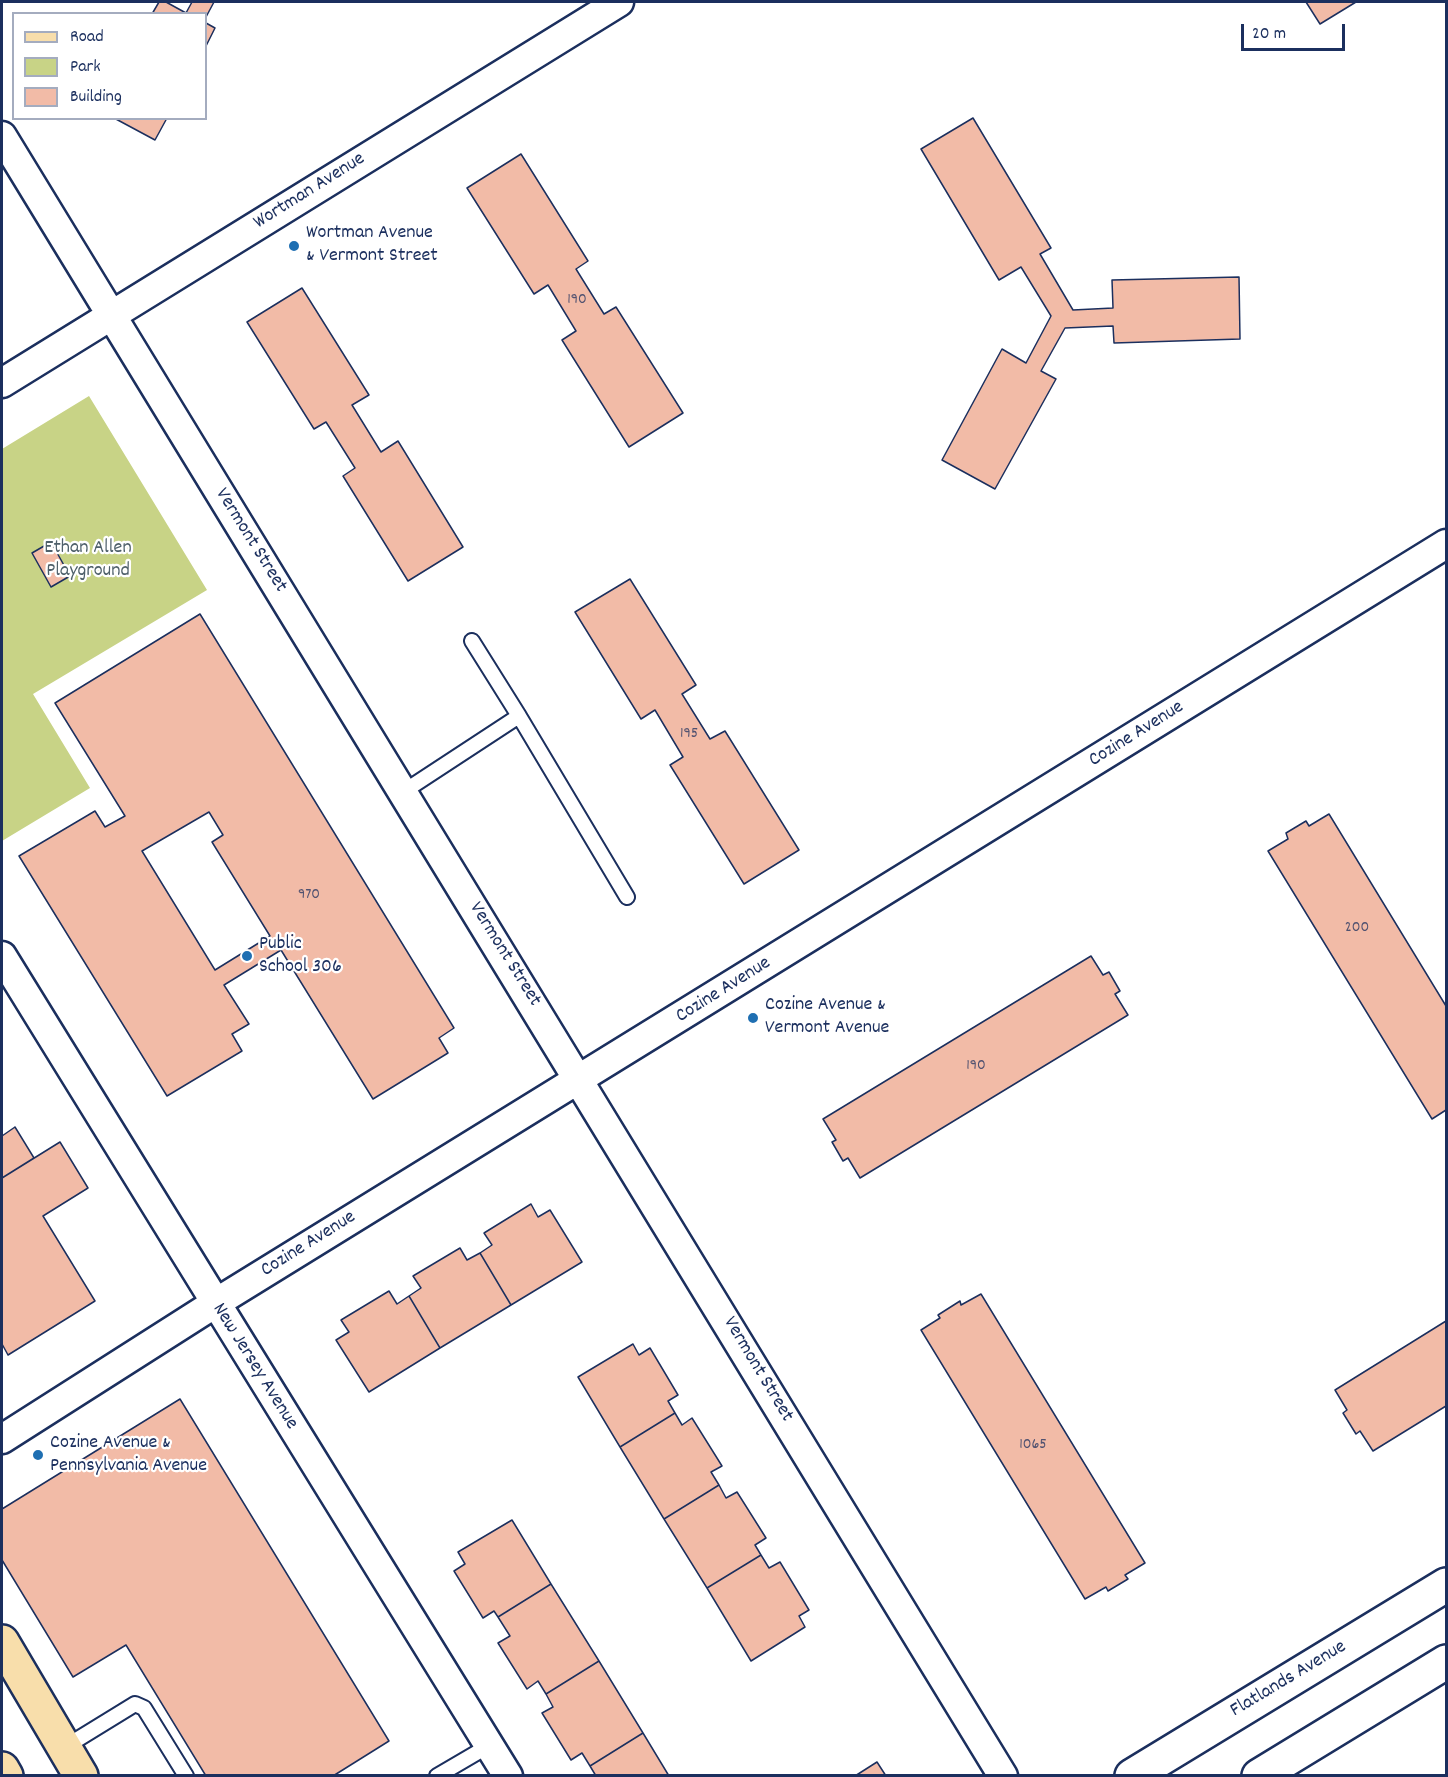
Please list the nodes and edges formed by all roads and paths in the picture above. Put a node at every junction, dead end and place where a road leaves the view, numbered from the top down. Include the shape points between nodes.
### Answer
1 (619, 2) edge
2 (2, 136) edge
3 (111, 315) junction
4 (2, 383) edge
5 (1446, 544) edge
6 (472, 640) dead end
7 (519, 716) junction
8 (403, 792) junction
9 (627, 897) dead end
10 (2, 956) edge
11 (580, 1079) junction
12 (214, 1304) junction
13 (2, 1439) edge
14 (1446, 1585) edge
15 (2, 1642) edge
16 (1446, 1662) edge
17 (490, 1745) junction
18 (64, 1748) junction
19 (2, 1768) edge
20 (6, 1776) edge
21 (81, 1776) edge
22 (186, 1776) edge
23 (437, 1776) edge
24 (508, 1776) edge
25 (1003, 1776) edge
26 (1132, 1776) edge
27 (1259, 1776) edge

1 - 3 street, Wortman Avenue
2 - 3 street, Vermont Street
3 - 4 street, Wortman Avenue
3 - 8 street, Vermont Street
5 - 11 street, Cozine Avenue
6 - 7 lane
7 - 8 lane
7 - 9 lane
8 - 11 street, Vermont Street
10 - 12 street, New Jersey Avenue
11 - 12 street, Cozine Avenue
11 - 25 street, Vermont Street
12 - 13 street, Cozine Avenue
12 - 17 street, New Jersey Avenue
14 - 26 main road, Flatlands Avenue
15 - 18 main road
16 - 27 main road
17 - 23 lane
17 - 24 street, New Jersey Avenue
18 - 21 main road
18 - 22 lane via 135,1704 144,1708
19 - 20 main road

